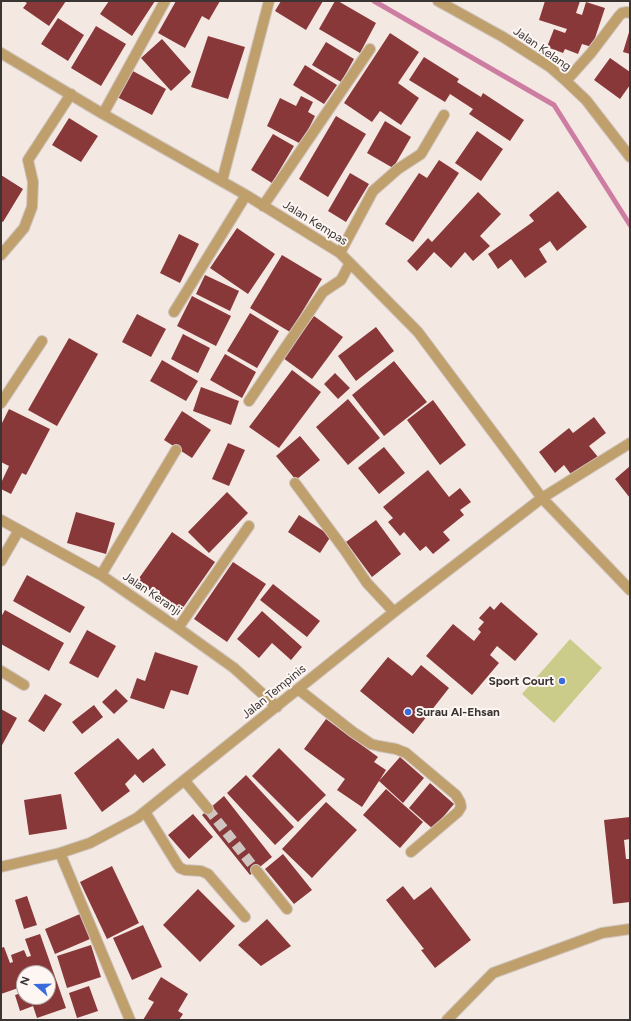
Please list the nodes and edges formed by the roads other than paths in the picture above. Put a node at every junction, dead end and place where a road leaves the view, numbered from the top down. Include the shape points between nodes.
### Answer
1 (165, 1) edge
2 (269, 1) edge
3 (438, 1) edge
4 (630, 13) edge
5 (370, 49) dead end
6 (1, 53) edge
7 (566, 81) junction
8 (71, 94) junction
9 (103, 114) junction
10 (444, 115) dead end
11 (630, 157) edge
12 (222, 182) junction
13 (246, 195) junction
14 (263, 206) junction
15 (340, 252) junction
16 (1, 255) edge
17 (350, 263) junction
18 (174, 312) dead end
19 (42, 341) dead end
20 (249, 402) dead end
21 (1, 403) edge
22 (630, 443) edge
23 (176, 450) dead end
24 (295, 483) dead end
25 (542, 498) junction
26 (1, 520) edge
27 (249, 526) dead end
28 (18, 530) junction
29 (1, 560) edge
30 (101, 575) junction
31 (630, 590) edge
32 (394, 612) junction
33 (178, 628) junction
34 (1, 671) edge
35 (24, 685) dead end
36 (298, 689) junction
37 (277, 706) junction
38 (184, 780) junction
39 (208, 809) tunnel mouth
40 (145, 812) junction
41 (411, 852) dead end
42 (60, 853) junction
43 (1, 867) edge
44 (256, 870) tunnel mouth
45 (287, 909) dead end
46 (245, 917) dead end
47 (630, 929) edge
48 (130, 1020) edge
49 (447, 1020) edge

1 - 9 street
2 - 12 street
3 - 7 street, Jalan Kelang via 503,37 550,67
4 - 7 street via 622,13 619,16
5 - 14 street
6 - 8 street, Jalan Kempas
7 - 11 street, Jalan Kelang via 586,100
8 - 9 street, Jalan Kempas
8 - 16 street via 28,160 33,182 32,207 24,228
9 - 12 street, Jalan Kempas
10 - 15 street via 421,154 398,169 373,191
12 - 13 street, Jalan Kempas
13 - 14 street, Jalan Kempas
13 - 18 street
14 - 15 street, Jalan Kempas
15 - 17 street, Jalan Kempas
17 - 20 street via 341,280 323,292
17 - 25 street, Jalan Kempas via 418,332
19 - 21 street
22 - 25 street, Jalan Tempinis
23 - 30 street
24 - 32 street via 367,583
25 - 31 street, Jalan Kempas
25 - 32 street, Jalan Tempinis
26 - 28 street, Jalan Keranji
27 - 33 street
28 - 29 street
28 - 30 street, Jalan Keranji
30 - 33 street, Jalan Keranji
32 - 36 street, Jalan Tempinis
33 - 37 street, Jalan Keranji via 234,668
34 - 35 street
36 - 37 street, Jalan Tempinis
36 - 41 street via 371,744 406,753 456,796 461,807 458,812
37 - 38 street, Jalan Tempinis
38 - 39 street
38 - 40 street, Jalan Tempinis
40 - 42 street, Jalan Tempinis via 90,843
40 - 46 street via 180,868 201,870 208,874
42 - 43 street, Jalan Tempinis
42 - 48 street
44 - 45 street
47 - 49 street via 602,932 493,973

